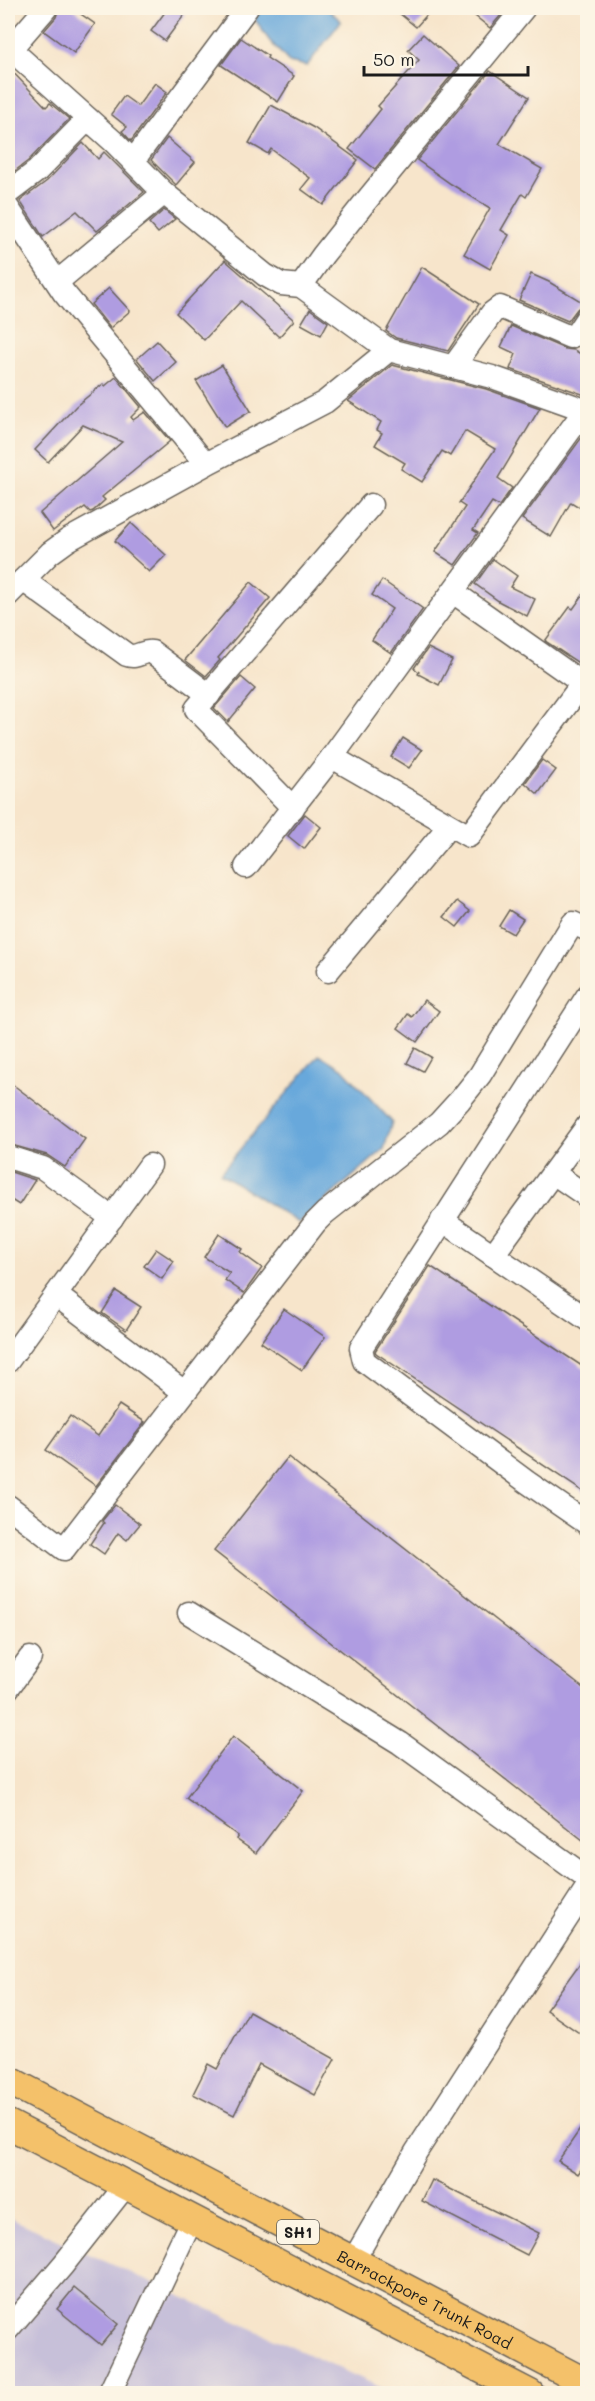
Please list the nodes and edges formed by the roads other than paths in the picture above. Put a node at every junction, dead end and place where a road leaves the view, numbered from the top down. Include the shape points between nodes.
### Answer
1 (46, 8) edge
2 (247, 8) edge
3 (524, 8) edge
4 (8, 50) edge
5 (88, 119) junction
6 (133, 161) junction
7 (8, 193) edge
8 (164, 193) junction
9 (8, 208) edge
10 (57, 282) junction
11 (301, 286) junction
12 (588, 316) edge
13 (389, 350) junction
14 (453, 367) junction
15 (586, 410) edge
16 (206, 464) junction
17 (371, 505) dead end
18 (15, 587) edge
19 (453, 592) junction
20 (585, 679) edge
21 (209, 695) junction
22 (332, 757) junction
23 (293, 808) junction
24 (449, 826) junction
25 (246, 867) dead end
26 (588, 930) edge
27 (327, 971) dead end
28 (588, 995) edge
29 (588, 1125) edge
30 (8, 1157) edge
31 (150, 1166) dead end
32 (553, 1173) junction
33 (588, 1197) edge
34 (112, 1218) junction
35 (442, 1220) junction
36 (493, 1255) junction
37 (56, 1295) junction
38 (588, 1320) edge
39 (8, 1361) edge
40 (184, 1392) junction
41 (8, 1506) edge
42 (588, 1524) edge
43 (189, 1613) dead end
44 (30, 1658) dead end
45 (8, 1688) edge
46 (588, 1879) edge
47 (588, 1886) edge
48 (8, 2080) edge
49 (8, 2124) edge
50 (126, 2185) junction
51 (192, 2219) junction
52 (353, 2261) junction
53 (8, 2329) edge
54 (588, 2384) edge
55 (520, 2391) edge
56 (109, 2394) edge

1 - 4 street
2 - 6 street
3 - 11 street via 322,255
4 - 5 street
5 - 6 street
5 - 7 street via 37,171
6 - 8 street
8 - 10 street
8 - 11 street via 265,275 281,284
9 - 10 street
10 - 16 street
11 - 13 street
12 - 14 street via 570,337 500,307
13 - 14 street
13 - 16 street via 325,402
14 - 15 street
15 - 19 street
16 - 18 street via 68,540
17 - 21 street
18 - 21 street via 127,655 152,652
19 - 20 street
19 - 22 street
20 - 24 street via 474,832 469,836
21 - 23 street via 196,711
22 - 23 street
22 - 24 street
23 - 25 street
24 - 27 street
26 - 40 street via 573,923 480,1075 460,1100 439,1123 315,1223
28 - 35 street
29 - 32 street
30 - 34 street via 43,1168
31 - 34 street
32 - 33 street
32 - 36 street
34 - 37 street
35 - 36 street
35 - 42 street via 361,1348 362,1358
36 - 38 street
37 - 39 street
37 - 40 street
40 - 41 street via 64,1549
43 - 46 street via 400,1743
44 - 45 street
47 - 52 street via 416,2152
48 - 52 main road, Barrackpore Trunk Road / SH1
49 - 50 main road, SH1
50 - 51 main road, SH1
50 - 53 street
51 - 55 main road, SH1
51 - 56 street
52 - 54 main road, Barrackpore Trunk Road / SH1

